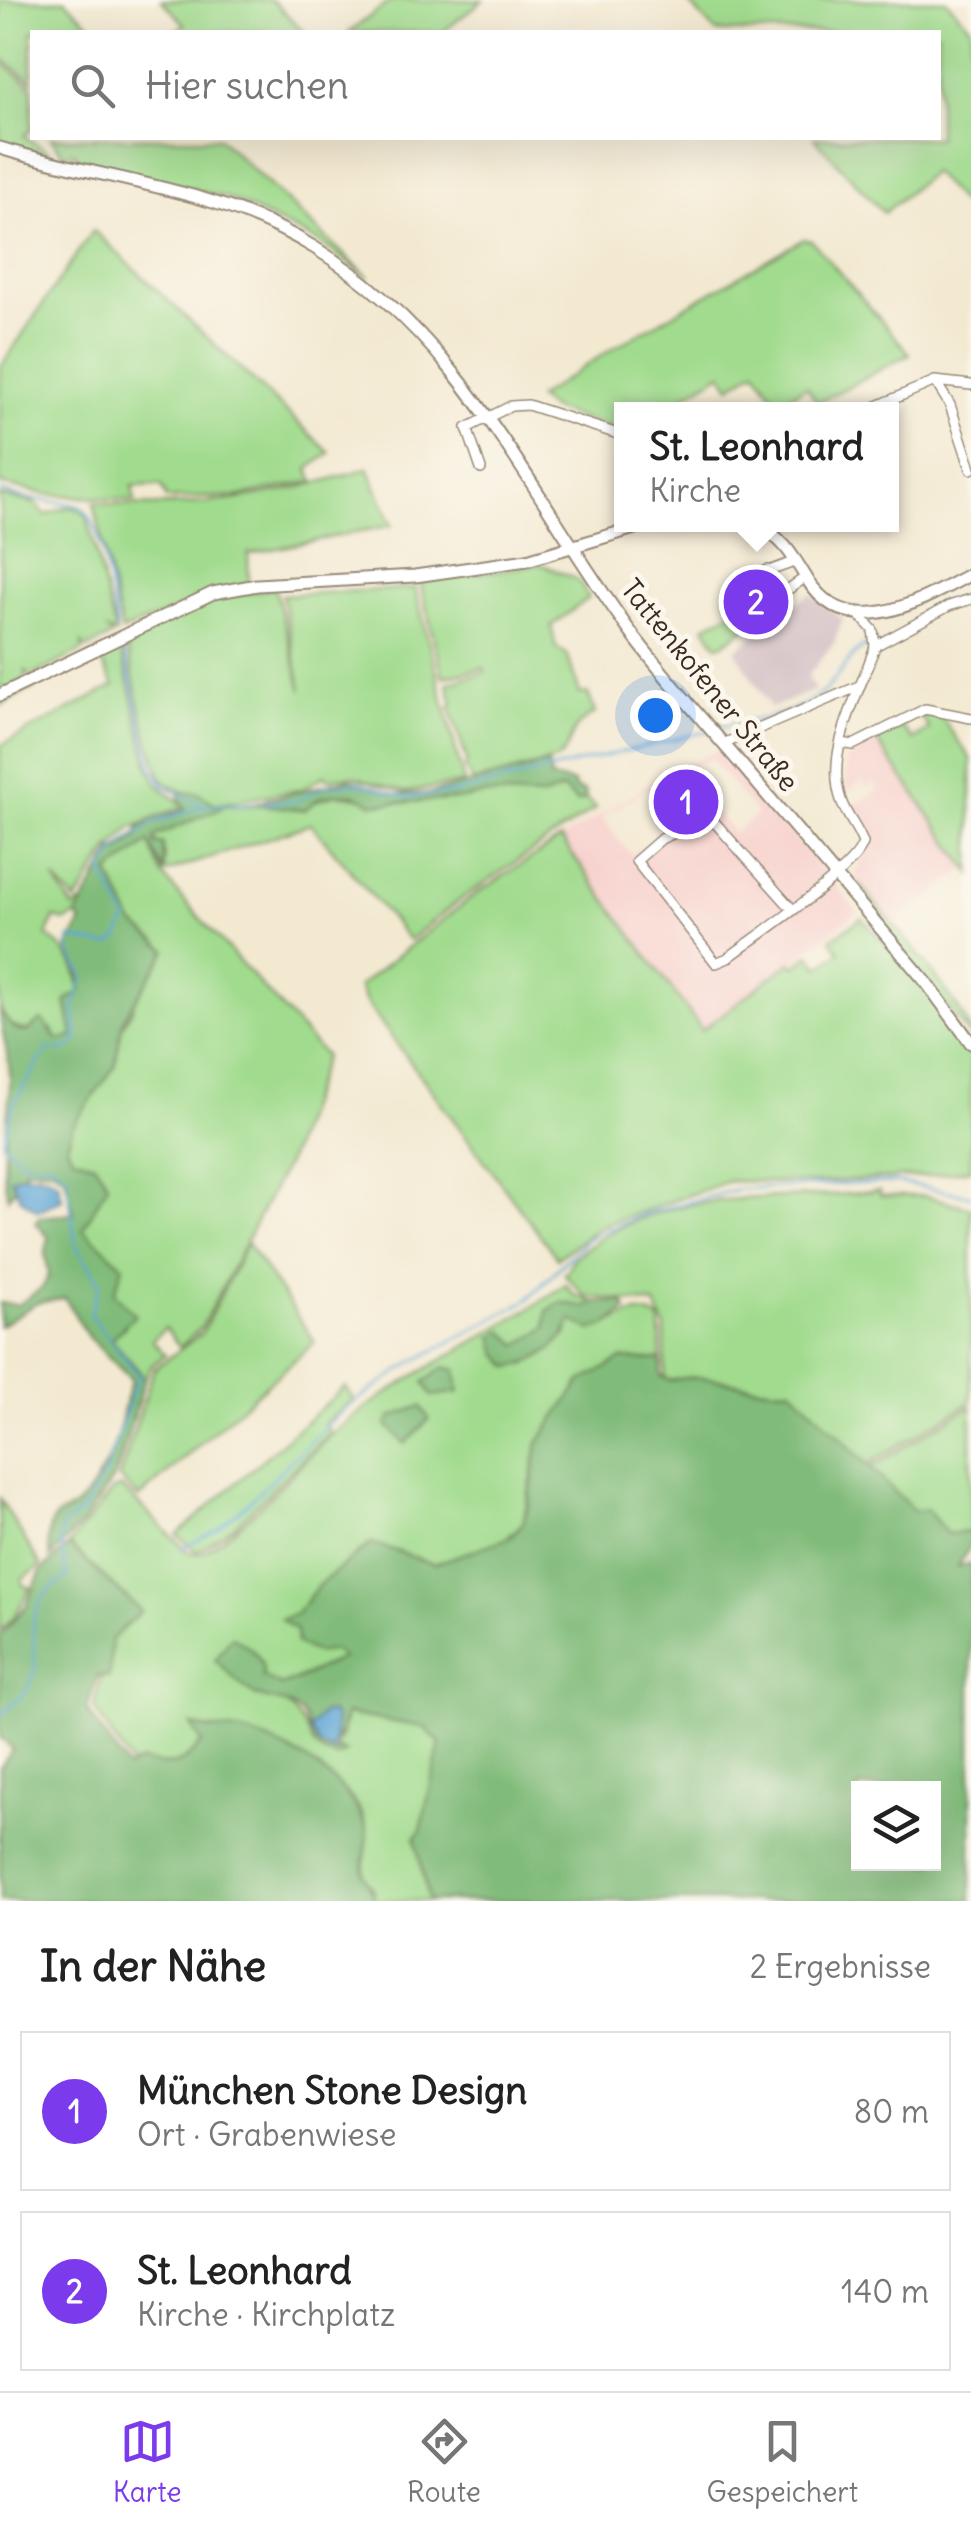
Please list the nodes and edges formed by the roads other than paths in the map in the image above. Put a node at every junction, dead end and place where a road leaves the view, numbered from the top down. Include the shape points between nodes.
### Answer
1 (0, 148) edge
2 (935, 381) junction
3 (966, 385) edge
4 (886, 402) edge
5 (950, 405) junction
6 (490, 418) junction
7 (614, 433) edge
8 (482, 468) dead end
9 (971, 469) edge
10 (623, 532) edge
11 (769, 532) edge
12 (573, 548) junction
13 (796, 562) junction
14 (766, 570) junction
15 (971, 574) edge
16 (806, 577) junction
17 (741, 581) dead end
18 (971, 599) edge
19 (876, 613) junction
20 (860, 616) junction
21 (874, 639) junction
22 (859, 686) junction
23 (0, 695) edge
24 (971, 718) edge
25 (719, 740) junction
26 (842, 743) junction
27 (835, 876) junction
28 (792, 909) junction
29 (971, 1044) edge

1 - 6 main road, Tattenkofener Straße via 178,188 274,224 380,294 436,347
2 - 3 street
2 - 4 street
2 - 5 street
3 - 5 street
5 - 9 street
6 - 7 street via 528,405
6 - 8 street via 467,428
6 - 12 main road, Tattenkofener Straße
10 - 12 main road
11 - 13 main road
12 - 23 main road via 478,568 213,593
12 - 25 main road, Tattenkofener Straße via 631,633
13 - 14 street
13 - 16 main road
14 - 16 street via 783,593
14 - 17 street
15 - 19 main road
16 - 20 main road via 830,605
18 - 21 street
19 - 20 main road
19 - 21 street
20 - 21 street
21 - 22 street
22 - 25 street
22 - 26 street
24 - 26 street via 925,709 853,744
25 - 27 main road, Tattenkofener Straße
26 - 27 street via 840,797 863,843
27 - 28 street
27 - 29 main road, Tattenkofener Straße
28 - 28 street via 716,964 636,862 661,839 710,817

